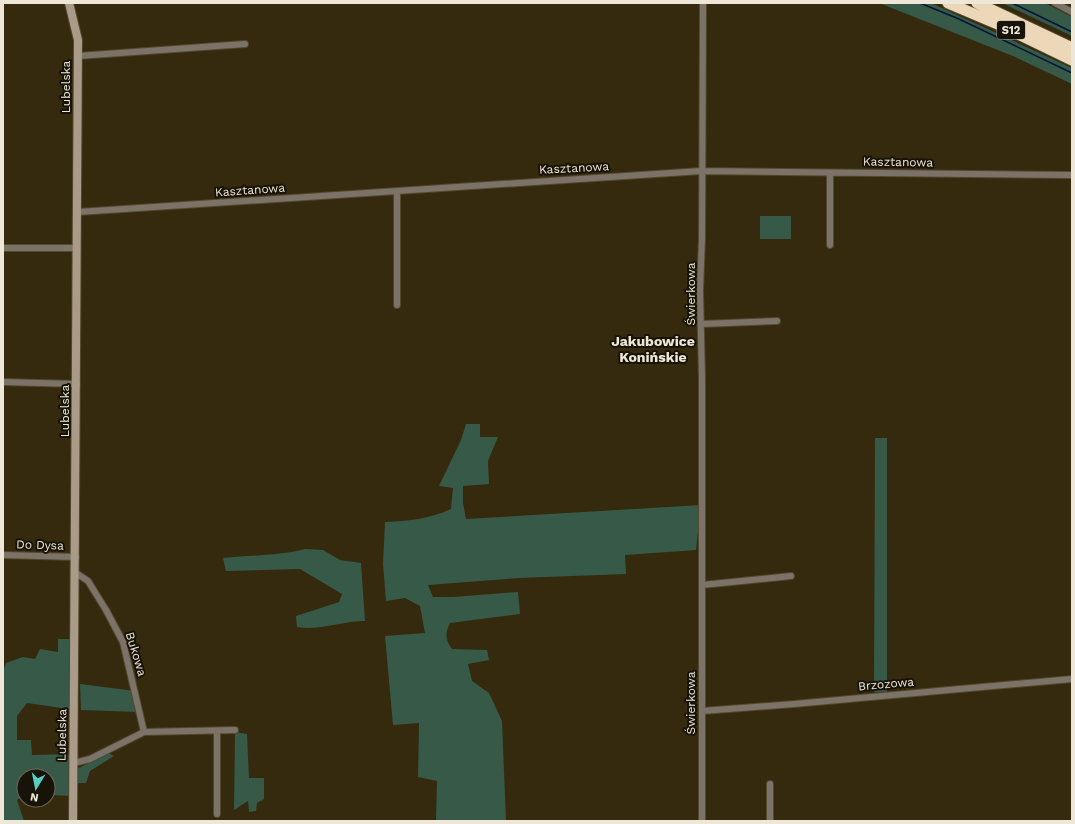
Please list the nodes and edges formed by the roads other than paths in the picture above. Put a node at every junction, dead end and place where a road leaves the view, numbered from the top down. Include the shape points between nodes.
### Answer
1 (69, 3) edge
2 (703, 3) edge
3 (948, 3) edge
4 (977, 3) edge
5 (1055, 3) edge
6 (1072, 12) edge
7 (245, 44) dead end
8 (1072, 48) edge
9 (78, 56) junction
10 (1072, 60) edge
11 (701, 171) junction
12 (830, 172) junction
13 (1072, 175) edge
14 (397, 191) junction
15 (78, 212) junction
16 (830, 245) dead end
17 (3, 248) edge
18 (77, 248) junction
19 (397, 305) dead end
20 (777, 321) dead end
21 (702, 324) junction
22 (3, 382) edge
23 (77, 384) junction
24 (3, 555) edge
25 (76, 557) junction
26 (76, 573) junction
27 (791, 576) dead end
28 (702, 585) junction
29 (1072, 679) edge
30 (702, 711) junction
31 (235, 730) dead end
32 (217, 731) junction
33 (144, 732) junction
34 (74, 764) junction
35 (770, 784) dead end
36 (218, 814) dead end
37 (73, 821) edge
38 (702, 821) edge
39 (770, 821) edge

1 - 9 street, Lubelska via 78,40
2 - 11 street, Świerkowa
3 - 10 highway, S12
4 - 8 highway, S12
5 - 6 street
7 - 9 street
9 - 15 street, Lubelska
11 - 12 street, Kasztanowa
11 - 14 street, Kasztanowa
11 - 21 street, Świerkowa
12 - 13 street, Kasztanowa
12 - 16 street
14 - 15 street, Kasztanowa
14 - 19 street
15 - 18 street, Lubelska
17 - 18 street
18 - 23 street, Lubelska
20 - 21 street
21 - 28 street, Świerkowa
22 - 23 street
23 - 25 street, Lubelska
24 - 25 street, Do Dysa
25 - 26 street, Lubelska
26 - 33 street, Bukowa via 88,581 123,642
26 - 34 street, Lubelska
27 - 28 street
28 - 30 street, Świerkowa
29 - 30 street, Brzozowa
30 - 38 street, Świerkowa
31 - 32 street
32 - 33 street
32 - 36 street
33 - 34 street via 90,759
34 - 37 street, Lubelska
35 - 39 street

